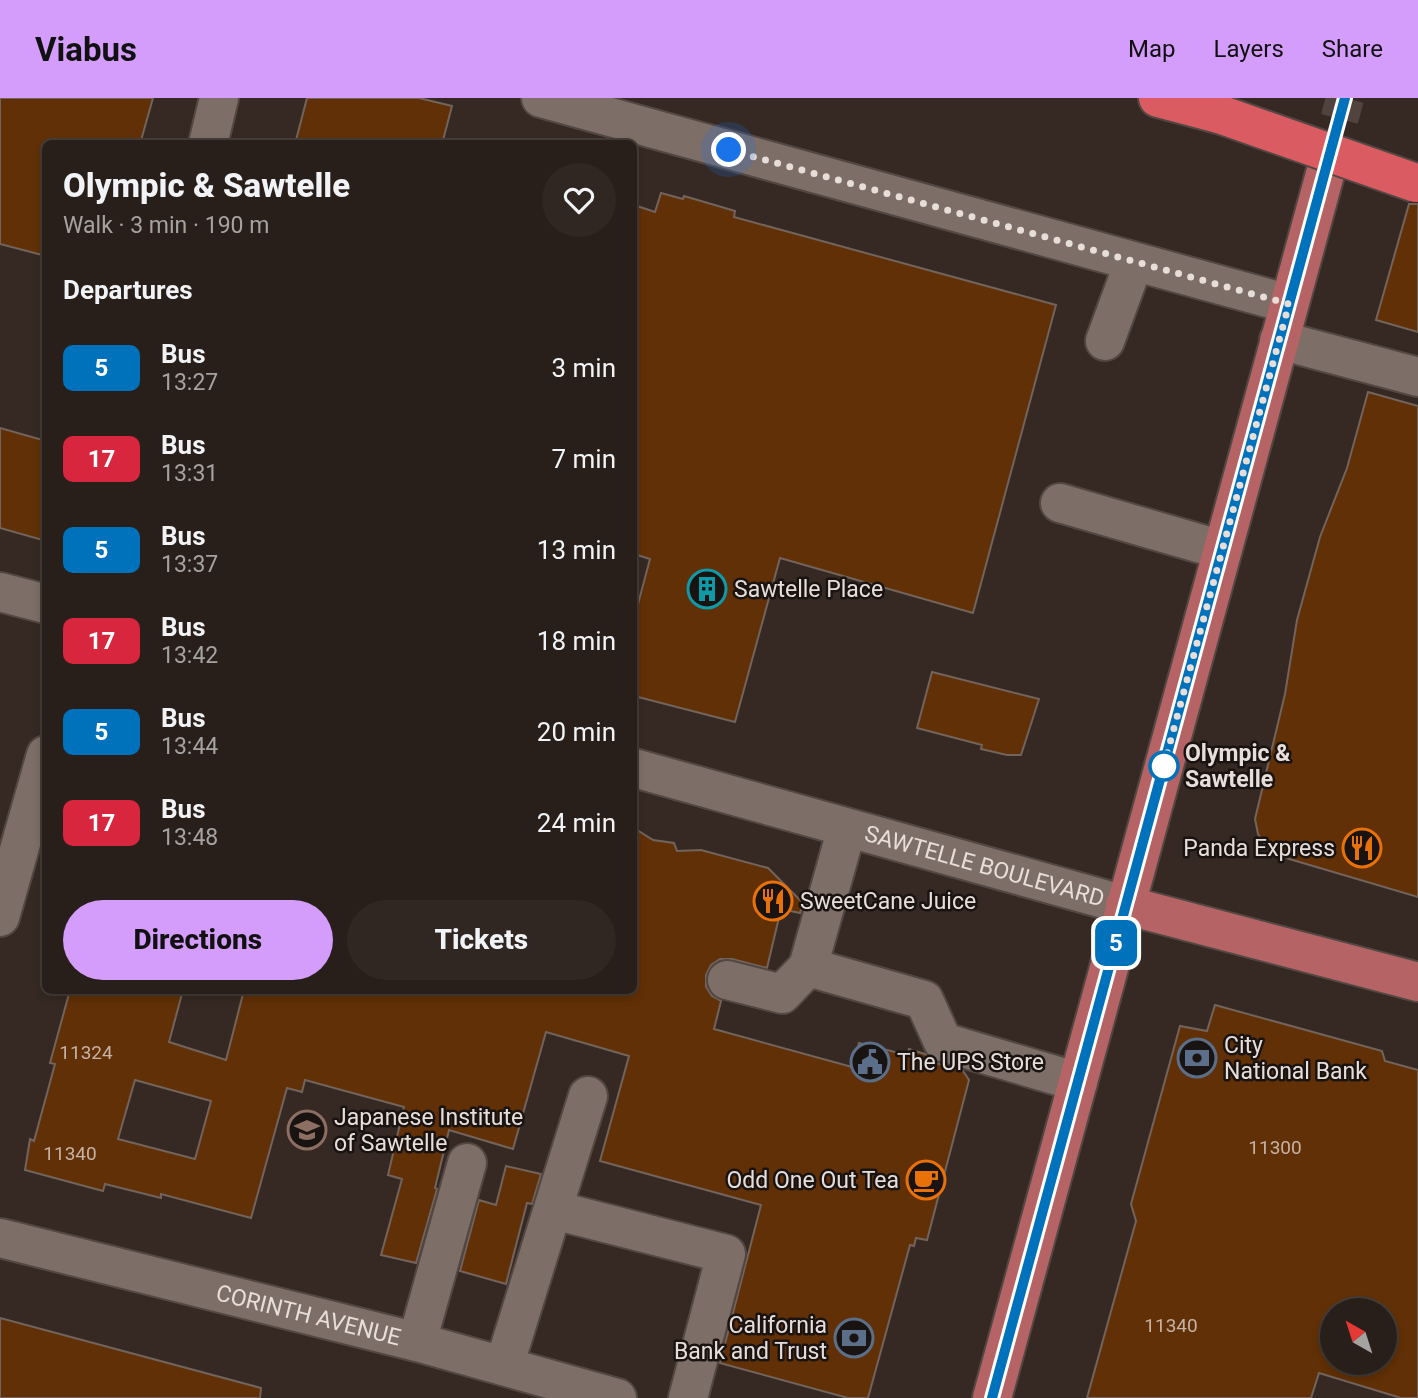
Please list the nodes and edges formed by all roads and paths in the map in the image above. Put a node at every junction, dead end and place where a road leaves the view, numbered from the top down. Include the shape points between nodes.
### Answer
1 (219, 98) edge
2 (541, 98) edge
3 (1158, 98) edge
4 (209, 140) edge
5 (1325, 174) tunnel mouth
6 (1417, 184) edge
7 (1134, 262) junction
8 (1284, 322) junction
9 (1105, 341) dead end
10 (1418, 377) edge
11 (1060, 503) dead end
12 (1222, 550) junction
13 (0, 592) edge
14 (42, 603) edge
15 (42, 769) edge
16 (637, 769) edge
17 (847, 828) junction
18 (1125, 905) junction
19 (0, 917) edge
20 (808, 967) junction
21 (727, 980) dead end
22 (1418, 982) edge
23 (1078, 1082) junction
24 (588, 1096) dead end
25 (467, 1163) dead end
26 (554, 1210) junction
27 (0, 1238) edge
28 (417, 1342) junction
29 (504, 1366) junction
30 (617, 1398) edge
31 (688, 1398) edge
32 (992, 1398) edge

1 - 4 street
2 - 7 street
3 - 6 highway, bridge via 1222,115
5 - 8 main road
7 - 8 street
7 - 9 street
8 - 10 street
8 - 12 main road
11 - 12 street
12 - 18 main road
13 - 14 street
15 - 19 street
16 - 17 street, SAWTELLE BOULEVARD
17 - 18 street, SAWTELLE BOULEVARD
17 - 20 street
18 - 22 main road, SAWTELLE BOULEVARD
18 - 23 main road
20 - 21 street via 782,994
20 - 23 street via 924,1000 943,1042
23 - 32 main road
24 - 26 street
25 - 28 street
26 - 29 street
26 - 31 street via 726,1254
27 - 28 street, CORINTH AVENUE
28 - 29 street, CORINTH AVENUE
29 - 30 street, CORINTH AVENUE

